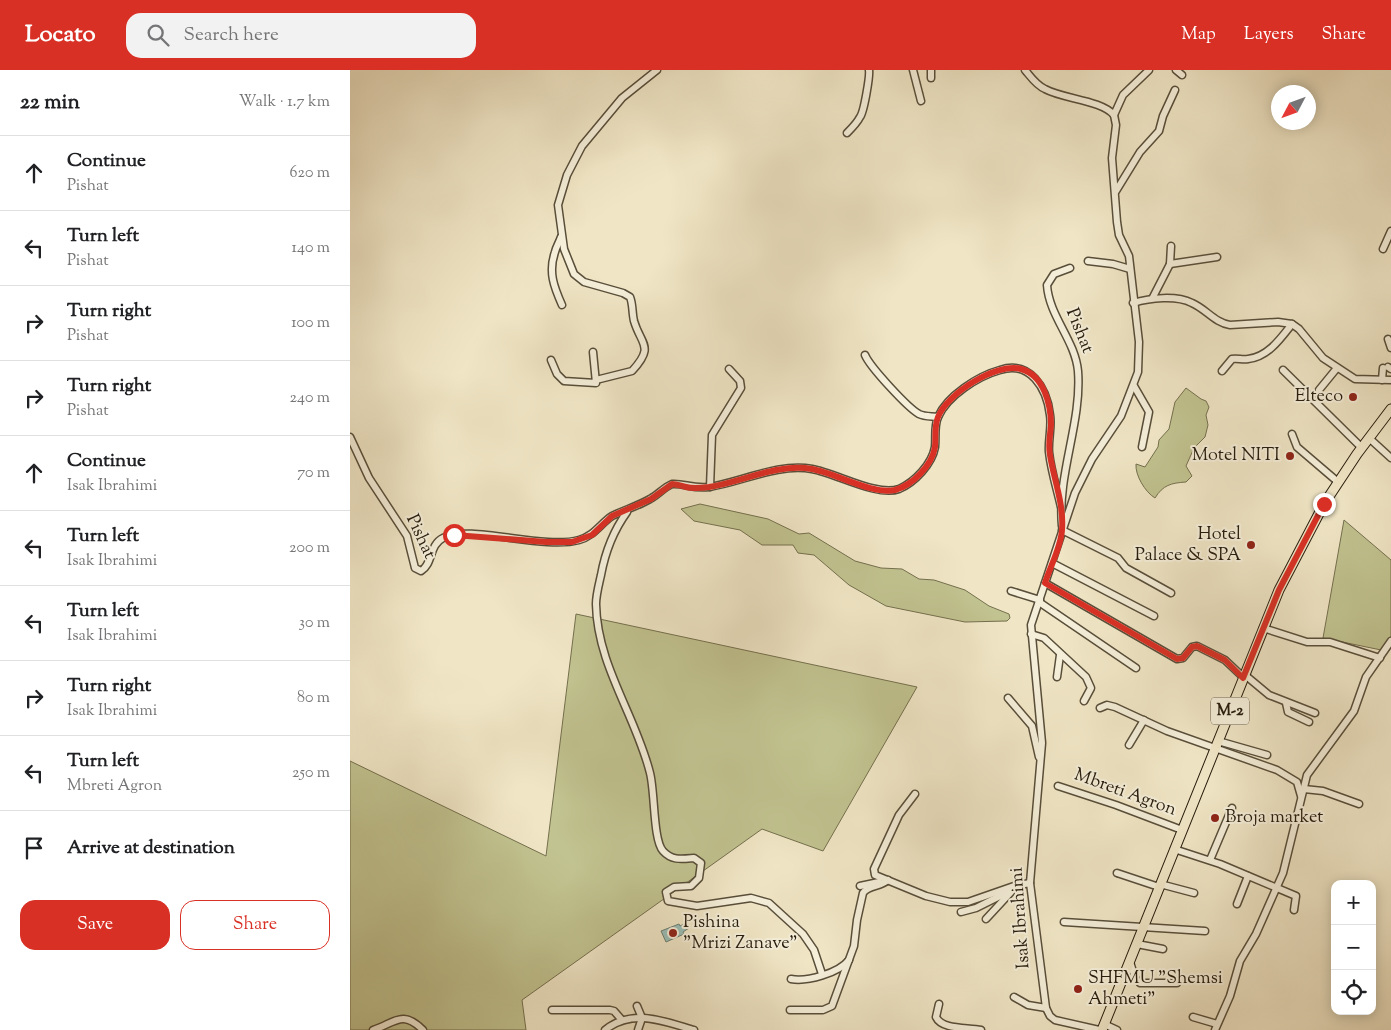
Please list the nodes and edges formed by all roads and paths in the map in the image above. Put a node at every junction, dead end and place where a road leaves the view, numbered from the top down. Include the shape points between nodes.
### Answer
1 (657, 70) edge
2 (870, 70) edge
3 (914, 70) edge
4 (931, 70) edge
5 (1025, 70) edge
6 (1148, 70) edge
7 (1176, 70) edge
8 (1182, 75) dead end
9 (931, 78) dead end
10 (1175, 90) dead end
11 (921, 101) dead end
12 (1114, 116) junction
13 (847, 133) dead end
14 (1116, 191) junction
15 (1391, 231) edge
16 (561, 236) junction
17 (1171, 246) dead end
18 (1382, 249) dead end
19 (1217, 257) dead end
20 (1088, 261) dead end
21 (1170, 264) junction
22 (1070, 268) dead end
23 (1130, 269) junction
24 (1153, 297) junction
25 (1134, 303) junction
26 (562, 305) dead end
27 (1292, 324) junction
28 (1388, 339) dead end
29 (1391, 348) edge
30 (593, 352) dead end
31 (865, 355) dead end
32 (551, 360) dead end
33 (1336, 368) junction
34 (1387, 368) edge
35 (729, 369) dead end
36 (1283, 370) dead end
37 (1222, 371) dead end
38 (596, 380) junction
39 (1382, 380) junction
40 (1391, 380) edge
41 (1134, 386) junction
42 (1320, 390) dead end
43 (1391, 409) edge
44 (938, 417) junction
45 (1292, 434) dead end
46 (1370, 436) junction
47 (350, 437) edge
48 (1142, 447) dead end
49 (1362, 448) junction
50 (1391, 453) edge
51 (1391, 458) edge
52 (1338, 482) junction
53 (710, 487) junction
54 (1061, 508) junction
55 (628, 511) junction
56 (1062, 530) junction
57 (1052, 563) junction
58 (1045, 583) junction
59 (1010, 591) dead end
60 (1171, 593) dead end
61 (1039, 601) junction
62 (1154, 616) dead end
63 (1263, 628) junction
64 (1031, 634) junction
65 (1391, 641) edge
66 (1060, 655) junction
67 (1380, 658) junction
68 (1136, 668) dead end
69 (1057, 676) dead end
70 (1244, 676) junction
71 (1008, 698) dead end
72 (1084, 701) dead end
73 (1286, 704) junction
74 (1100, 708) dead end
75 (1315, 712) dead end
76 (1144, 720) junction
77 (1309, 722) dead end
78 (1129, 745) dead end
79 (1216, 745) junction
80 (1266, 755) dead end
81 (1040, 765) junction
82 (1058, 786) dead end
83 (1304, 789) junction
84 (915, 794) dead end
85 (1301, 796) junction
86 (1359, 804) dead end
87 (1232, 808) dead end
88 (1182, 830) junction
89 (1174, 849) junction
90 (1210, 860) junction
91 (1117, 873) dead end
92 (1248, 876) junction
93 (888, 880) junction
94 (1030, 883) junction
95 (1018, 885) junction
96 (860, 886) dead end
97 (1160, 886) junction
98 (1277, 889) junction
99 (1012, 890) junction
100 (1194, 893) dead end
101 (1237, 904) dead end
102 (1294, 910) dead end
103 (961, 912) dead end
104 (986, 919) dead end
105 (1064, 922) dead end
106 (1144, 925) junction
107 (1205, 931) dead end
108 (1137, 944) junction
109 (1163, 949) dead end
110 (850, 960) junction
111 (1130, 961) junction
112 (822, 974) junction
113 (791, 979) dead end
114 (1177, 983) dead end
115 (1014, 997) dead end
116 (939, 1004) dead end
117 (637, 1006) dead end
118 (1046, 1008) junction
119 (552, 1010) dead end
120 (790, 1010) dead end
121 (1193, 1017) dead end
122 (642, 1018) junction
123 (621, 1020) junction
124 (1216, 1027) edge
125 (1102, 1028) edge
126 (373, 1030) edge
127 (423, 1030) edge
128 (605, 1030) edge
129 (638, 1030) edge
130 (694, 1030) edge
131 (981, 1030) edge
132 (1117, 1030) edge

1 - 16 street via 622,98 577,154 558,205
2 - 13 street via 862,114
3 - 11 street
4 - 9 street
5 - 12 street via 1046,90 1091,104
6 - 12 street via 1122,95
7 - 8 street
10 - 14 street via 1159,131 1140,152
12 - 14 street, Isak Ibrahimi via 1112,158
14 - 23 street, Isak Ibrahimi via 1118,228 1129,256
15 - 18 street
16 - 26 street via 551,266 553,285
16 - 38 street via 570,266 578,278 631,298 634,322 644,341 643,355 632,371
17 - 21 street
19 - 21 street
20 - 23 street
21 - 24 street
22 - 54 street, Pishat via 1054,274 1047,285 1078,369 1077,398
23 - 25 street, Isak Ibrahimi
24 - 25 street
24 - 27 street via 1193,303 1226,325
25 - 41 street, Isak Ibrahimi via 1140,354
27 - 33 street
27 - 37 street via 1280,340 1260,355 1232,359
28 - 29 street
30 - 38 street
31 - 44 street via 872,367 914,411
32 - 38 street via 564,381 596,383
33 - 39 street via 1359,381
33 - 42 street
34 - 39 street
35 - 53 street via 741,388 712,435
36 - 49 street
39 - 40 street
41 - 48 street via 1149,412
41 - 56 street, Isak Ibrahimi via 1121,416 1082,477
43 - 46 main road, Mbreti Agron / M-2
44 - 53 street, Pishat via 931,460 920,473 898,489 881,490 824,472 798,468 767,472
44 - 54 street, Pishat via 954,398 981,378 1010,368 1028,372 1041,386 1049,405 1049,454
45 - 52 street via 1297,446
46 - 49 main road, Mbreti Agron / M-2
46 - 50 street
46 - 51 street
47 - 55 street, Pishat via 369,478 407,536 414,568 418,572 426,566 435,544 447,536 464,534 572,542 592,535 612,516
49 - 52 main road, Mbreti Agron / M-2
52 - 63 main road, Mbreti Agron / M-2 via 1300,547
53 - 55 street, Pishat via 672,484
54 - 56 street, Pishat
55 - 112 street via 618,525 603,564 596,604 601,641 608,662 644,747 651,776 656,838 663,851 676,860 694,858 700,864 699,878 691,886 674,887 666,892 668,901 697,906 751,898 769,904 803,934 814,950
56 - 57 street, Isak Ibrahimi
56 - 60 street via 1118,558 1126,568
57 - 58 street, Isak Ibrahimi
57 - 62 street
58 - 61 street, Isak Ibrahimi
58 - 70 street via 1177,659 1197,646 1225,660
59 - 61 street
61 - 64 street, Isak Ibrahimi
61 - 68 street
63 - 67 street via 1307,642 1330,642
63 - 70 main road, Mbreti Agron / M-2
64 - 66 street via 1044,638
64 - 81 street, Isak Ibrahimi via 1042,743
65 - 67 street
66 - 69 street
66 - 72 street via 1090,683 1090,692
67 - 83 street via 1366,677 1354,711 1307,775
70 - 73 street via 1263,692
70 - 79 main road, Mbreti Agron / M-2
71 - 81 street, Isak Ibrahimi via 1032,726
73 - 75 street via 1294,703
73 - 77 street via 1288,712
74 - 76 street via 1111,705
76 - 78 street
76 - 79 street via 1167,731
79 - 80 street
79 - 85 street via 1286,775 1296,782
79 - 88 main road, Mbreti Agron / M-2
81 - 94 street, Isak Ibrahimi
82 - 88 street, Mbreti Agron
83 - 85 street
83 - 86 street via 1323,791
84 - 93 street via 899,815 874,871 875,875
85 - 98 street via 1285,869
87 - 90 street
88 - 89 main road, Mbreti Agron / M-2
89 - 90 street
89 - 97 main road, Mbreti Agron / M-2
90 - 92 street
91 - 97 street
92 - 98 street
92 - 101 street
93 - 95 street via 950,902 968,902
93 - 96 street
93 - 110 street via 863,893
94 - 95 street
94 - 118 street, Isak Ibrahimi
95 - 99 street
97 - 100 street
97 - 106 main road, Mbreti Agron / M-2
98 - 102 street via 1297,898
98 - 124 street via 1240,961 1230,996
99 - 103 street
99 - 104 street
105 - 106 street
106 - 107 street
106 - 108 main road, Mbreti Agron / M-2
108 - 109 street
108 - 111 main road, Mbreti Agron / M-2
110 - 112 street via 835,973
110 - 120 street via 832,1006 823,1010
111 - 114 street via 1140,983
111 - 125 main road, Mbreti Agron / M-2
112 - 113 street via 802,981
115 - 118 street via 1032,1006
116 - 131 street via 936,1017 940,1024 953,1029
117 - 122 street
118 - 125 street via 1052,1018 1061,1022
119 - 123 street via 610,1010
121 - 124 street
122 - 123 street
122 - 129 street
122 - 130 street via 672,1022
123 - 128 street
125 - 132 street
126 - 127 street via 401,1018 411,1020

